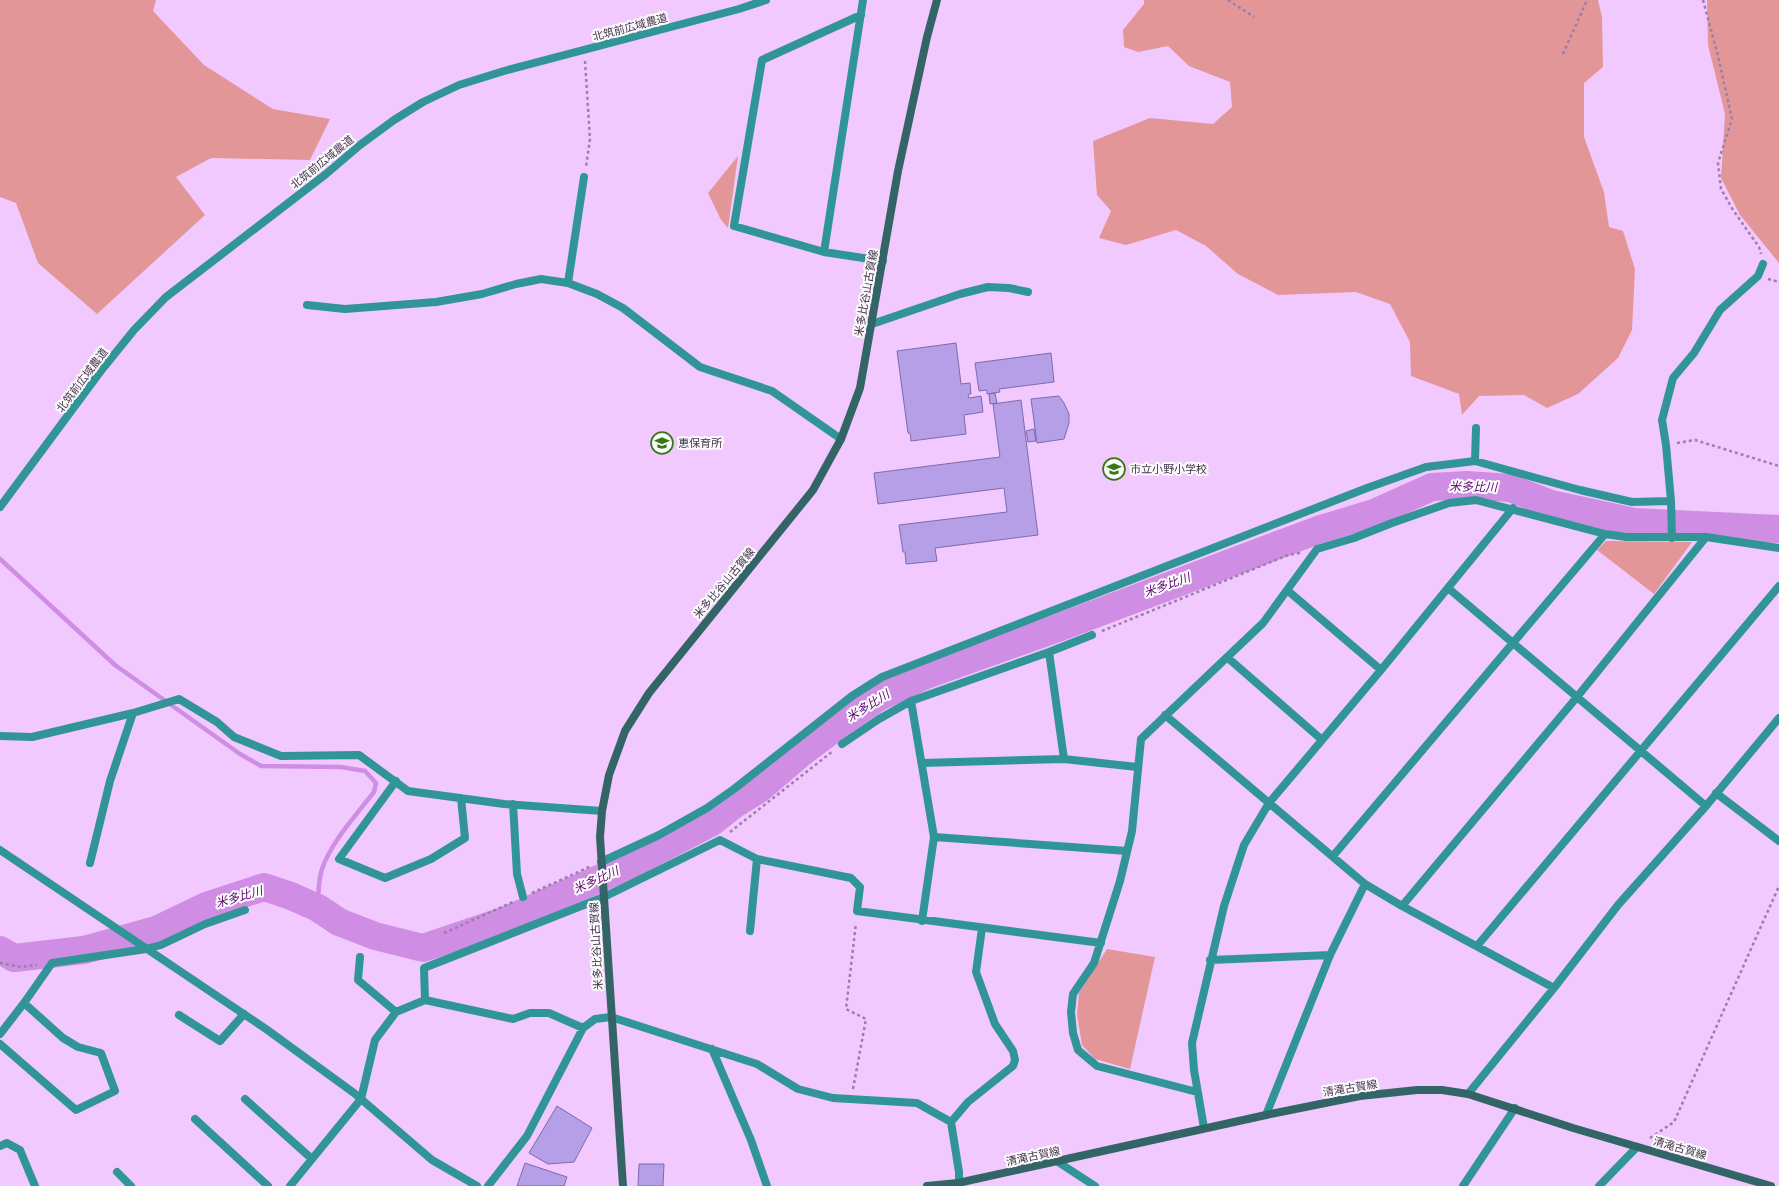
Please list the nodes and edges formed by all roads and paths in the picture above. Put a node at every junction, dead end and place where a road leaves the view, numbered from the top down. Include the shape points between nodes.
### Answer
1 (766, 0) edge
2 (864, 0) edge
3 (937, 0) edge
4 (1228, 0) edge
5 (1587, 0) edge
6 (1703, 0) edge
7 (861, 15) junction
8 (1254, 17) dead end
9 (584, 50) junction
10 (1563, 54) dead end
11 (584, 177) joint
12 (824, 252) junction
13 (883, 260) junction
14 (1763, 264) joint
15 (568, 283) junction
16 (1028, 292) dead end
17 (307, 305) dead end
18 (872, 324) junction
19 (1476, 428) dead end
20 (841, 439) junction
21 (1666, 445) junction
22 (1475, 461) junction
23 (1779, 466) edge
24 (1671, 501) junction
25 (0, 507) edge
26 (1513, 508) junction
27 (1605, 534) junction
28 (1706, 537) junction
29 (1672, 538) junction
30 (1779, 548) edge
31 (1316, 549) junction
32 (1779, 586) edge
33 (1448, 588) junction
34 (1287, 590) junction
35 (1092, 634) joint
36 (1513, 643) junction
37 (1049, 652) junction
38 (1228, 658) junction
39 (1381, 670) junction
40 (1577, 697) junction
41 (911, 701) junction
42 (133, 713) junction
43 (1166, 715) junction
44 (1779, 718) edge
45 (0, 736) edge
46 (1321, 739) junction
47 (842, 744) joint
48 (1641, 751) junction
49 (1064, 759) junction
50 (922, 763) junction
51 (1137, 768) junction
52 (396, 781) junction
53 (1716, 793) junction
54 (461, 798) junction
55 (1268, 803) junction
56 (514, 804) junction
57 (1706, 806) junction
58 (602, 811) junction
59 (934, 837) junction
60 (720, 840) junction
61 (1779, 841) edge
62 (0, 850) edge
63 (1127, 851) junction
64 (1333, 856) junction
65 (757, 859) junction
66 (601, 862) junction
67 (90, 863) dead end
68 (1365, 884) junction
69 (1779, 886) edge
70 (604, 894) junction
71 (522, 897) dead end
72 (1402, 906) junction
73 (245, 910) dead end
74 (857, 911) junction
75 (922, 921) junction
76 (982, 928) junction
77 (750, 931) dead end
78 (1101, 943) junction
79 (1476, 946) junction
80 (146, 949) junction
81 (1330, 955) junction
82 (360, 958) dead end
83 (1210, 960) junction
84 (52, 963) junction
85 (0, 964) edge
86 (1554, 988) junction
87 (426, 1000) junction
88 (24, 1004) junction
89 (396, 1012) junction
90 (244, 1014) junction
91 (179, 1015) dead end
92 (611, 1017) junction
93 (583, 1028) junction
94 (0, 1034) edge
95 (0, 1044) edge
96 (712, 1049) junction
97 (1197, 1092) junction
98 (1468, 1094) junction
99 (245, 1099) dead end
100 (361, 1099) junction
101 (852, 1099) junction
102 (1515, 1108) junction
103 (1266, 1115) junction
104 (195, 1119) dead end
105 (951, 1122) junction
106 (1204, 1128) junction
107 (0, 1146) edge
108 (1637, 1147) junction
109 (312, 1159) junction
110 (1058, 1162) junction
111 (117, 1172) dead end
112 (958, 1184) edge
113 (35, 1186) edge
114 (131, 1186) edge
115 (268, 1186) edge
116 (290, 1186) edge
117 (477, 1186) edge
118 (488, 1186) edge
119 (623, 1186) edge
120 (767, 1186) edge
121 (928, 1186) edge
122 (1095, 1186) edge
123 (1463, 1186) edge
124 (1599, 1186) edge
125 (1771, 1186) edge

1 - 9 street, 北筑前広域農道
2 - 7 street
3 - 13 main road, 米多比谷山古賀線 via 898,171
4 - 8 path
5 - 10 path
6 - 14 path via 1732,119 1718,163 1721,189 1759,247
7 - 12 street
7 - 12 street via 762,60 734,226
9 - 11 path via 590,139
9 - 25 street, 北筑前広域農道 via 459,85 423,102 360,145 166,297 134,330 100,372
11 - 15 street
12 - 13 street
13 - 18 main road, 米多比谷山古賀線
14 - 21 street via 1758,276 1720,310 1694,353 1673,378 1662,420
15 - 17 street via 541,279 482,294 436,302 345,309
15 - 20 street via 623,308 700,367 772,391
16 - 18 street via 988,287
18 - 20 main road, 米多比谷山古賀線 via 860,388
19 - 22 street
20 - 58 main road, 米多比谷山古賀線 via 812,490 649,693 625,732 609,775
21 - 23 path via 1695,440
21 - 24 street
22 - 24 street via 1632,502
22 - 66 street via 1426,467 1367,488 882,677 852,696 707,808 659,835
24 - 29 street
26 - 27 street
26 - 31 street via 1476,500 1449,503 1354,538
26 - 33 street
27 - 29 street
27 - 36 street
28 - 29 street
28 - 30 street
28 - 40 street
31 - 34 street
31 - 35 path via 1288,555
32 - 48 street
33 - 36 street
33 - 39 street
34 - 38 street via 1263,623
34 - 39 street
35 - 37 street
36 - 40 street
36 - 64 street
37 - 41 street
37 - 49 street
38 - 43 street
38 - 46 street
39 - 46 street
40 - 48 street
40 - 72 street
41 - 47 street
41 - 50 street
42 - 45 street via 32,737
42 - 52 street via 179,699 216,722 234,737 281,756 359,755
42 - 67 street via 110,781
43 - 51 street via 1142,739
43 - 55 street
44 - 53 street
46 - 55 street
47 - 60 path
48 - 57 street
48 - 79 street
49 - 50 street
49 - 51 street
50 - 59 street
51 - 63 street via 1132,831
52 - 54 street via 408,791
52 - 54 street via 339,859 385,878 431,859 464,838
53 - 57 street
53 - 61 street
54 - 56 street
55 - 64 street
55 - 83 street via 1244,845
56 - 58 street
56 - 71 street via 517,874
57 - 86 street via 1618,905
58 - 66 main road, 米多比谷山古賀線
59 - 63 street
59 - 75 street
60 - 65 street
60 - 70 street
62 - 80 street
63 - 78 street
64 - 68 street
65 - 74 street via 851,878 860,887
65 - 77 street
66 - 70 main road, 米多比谷山古賀線
68 - 72 street
68 - 81 street
69 - 108 path via 1674,1122
70 - 87 street via 424,968
70 - 92 main road, 米多比谷山古賀線
72 - 79 street
73 - 80 street
74 - 75 street
74 - 101 path via 846,1009 866,1019
75 - 76 street
76 - 78 street
76 - 105 street via 976,972 995,1024 1013,1051 1015,1060 1013,1066 968,1102
78 - 97 street via 1094,963 1073,994 1073,1033 1078,1050 1097,1066
79 - 86 street
80 - 84 street
80 - 90 street
81 - 83 street
81 - 103 street
82 - 89 street via 358,980
83 - 97 street via 1192,1043
84 - 85 path via 21,967
84 - 88 street
86 - 98 street
87 - 89 street
87 - 93 street via 514,1018 530,1013 549,1014
88 - 94 street
88 - 95 street via 63,1038 78,1047 101,1053 115,1090 76,1110
89 - 100 street via 375,1040
90 - 91 street via 220,1041
90 - 100 street
92 - 93 street via 595,1019
92 - 96 street
92 - 119 main road, 米多比谷山古賀線
93 - 118 street via 528,1136
96 - 101 street via 757,1064 798,1088 833,1098
96 - 120 street via 751,1140
97 - 106 street
98 - 102 main road, 清滝古賀線
98 - 103 main road, 清滝古賀線 via 1442,1090 1360,1096
99 - 109 street
100 - 109 street
100 - 117 street via 432,1160
101 - 105 street via 917,1103
102 - 108 main road, 清滝古賀線
102 - 123 street
103 - 106 main road, 清滝古賀線
104 - 115 street
105 - 112 street via 959,1172
106 - 110 main road, 清滝古賀線
107 - 113 street via 7,1143 20,1150
108 - 124 street
108 - 125 main road, 清滝古賀線
109 - 116 street
110 - 112 main road, 清滝古賀線
110 - 122 street
111 - 114 street
112 - 121 main road, 清滝古賀線

